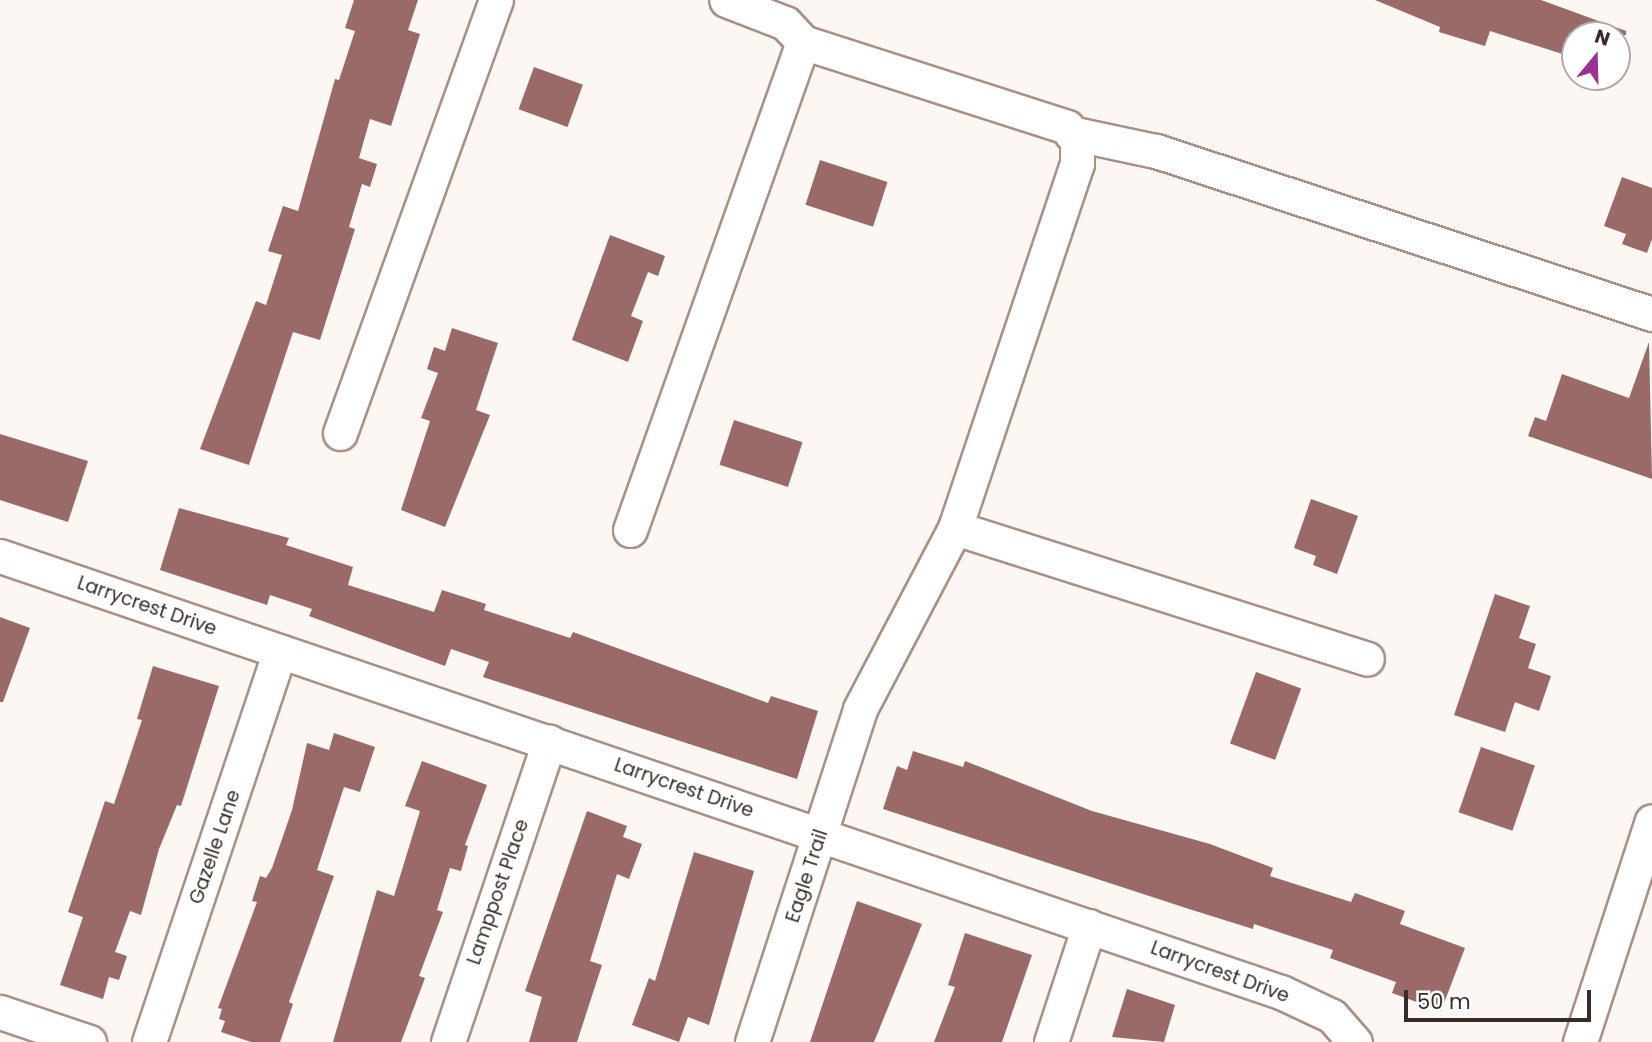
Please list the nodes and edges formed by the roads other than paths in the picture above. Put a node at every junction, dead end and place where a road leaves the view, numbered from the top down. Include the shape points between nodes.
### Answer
1 (496, 0) edge
2 (726, 0) edge
3 (803, 42) junction
4 (1071, 133) junction
5 (1652, 314) edge
6 (340, 433) dead end
7 (955, 528) junction
8 (630, 530) dead end
9 (0, 556) edge
10 (280, 651) junction
11 (1367, 659) dead end
12 (549, 742) junction
13 (1652, 821) edge
14 (820, 835) junction
15 (1646, 862) edge
16 (1089, 926) junction
17 (0, 1012) edge
18 (89, 1042) edge
19 (149, 1042) edge
20 (448, 1042) edge
21 (752, 1042) edge
22 (1051, 1042) edge
23 (1355, 1042) edge
24 (1580, 1042) edge

1 - 6 street
2 - 3 street via 785,23
3 - 4 street via 1067,127
3 - 8 street
4 - 5 street via 1156,151
4 - 7 street, Eagle Trail via 1077,141 1077,164
7 - 11 street
7 - 14 street, Eagle Trail via 860,709
9 - 10 street, Larrycrest Drive
10 - 12 street, Larrycrest Drive
10 - 19 street, Gazelle Lane
12 - 14 street, Larrycrest Drive
12 - 20 street, Lamppost Place
13 - 15 street
14 - 16 street, Larrycrest Drive
14 - 21 street, Eagle Trail
15 - 24 street
16 - 22 street
16 - 23 street, Larrycrest Drive via 1281,992 1332,1016
17 - 18 street

